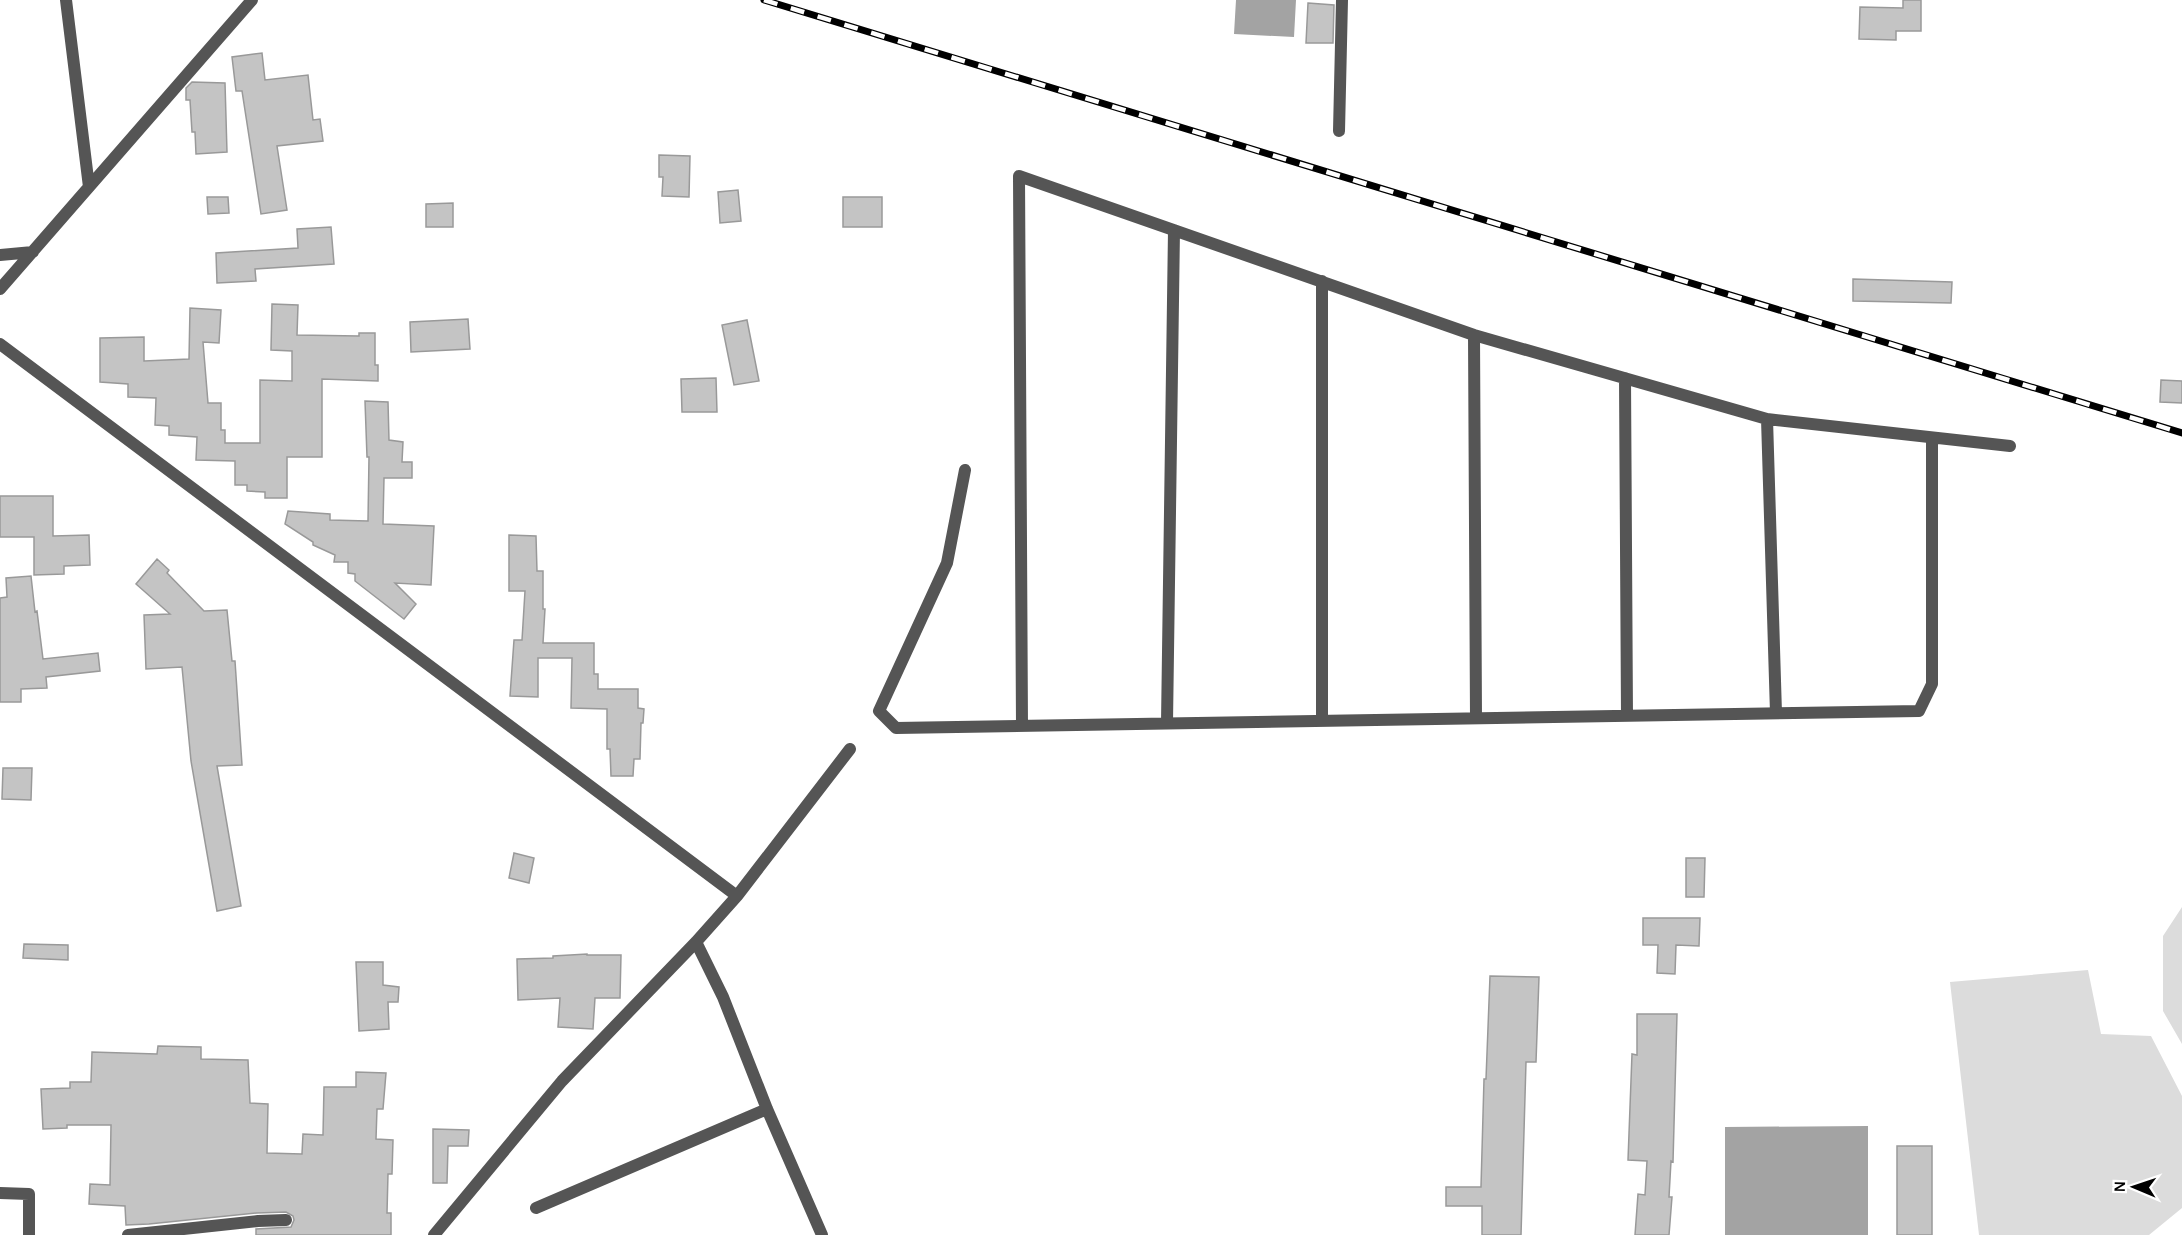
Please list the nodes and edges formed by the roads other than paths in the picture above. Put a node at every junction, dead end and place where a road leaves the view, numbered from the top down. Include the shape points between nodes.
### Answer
1 (66, 0) edge
2 (252, 0) edge
3 (1342, 0) edge
4 (1339, 130) dead end
5 (89, 187) junction
6 (1174, 230) junction
7 (33, 252) junction
8 (0, 255) edge
9 (1322, 282) junction
10 (0, 289) edge
11 (1474, 335) junction
12 (0, 344) edge
13 (1625, 378) junction
14 (1767, 419) junction
15 (1932, 438) junction
16 (2010, 446) dead end
17 (966, 470) dead end
18 (1776, 713) junction
19 (1627, 716) junction
20 (1476, 718) junction
21 (1322, 721) junction
22 (1167, 723) junction
23 (1022, 726) junction
24 (850, 749) dead end
25 (737, 896) junction
26 (696, 942) junction
27 (767, 1109) junction
28 (0, 1193) edge
29 (536, 1208) dead end
30 (286, 1220) dead end
31 (28, 1235) edge
32 (128, 1235) edge
33 (434, 1235) edge
34 (822, 1235) edge

1 - 5 street
2 - 5 street
3 - 4 street
5 - 7 street
6 - 9 street
6 - 22 street
6 - 23 street via 1019,176
7 - 8 street
7 - 10 street
9 - 11 street
9 - 21 street
11 - 13 street
11 - 20 street
12 - 25 street
13 - 14 street
13 - 19 street
14 - 15 street
14 - 18 street
15 - 16 street
15 - 18 street via 1932,684 1919,711
17 - 23 street via 946,563 879,711 896,728
18 - 19 street
19 - 20 street
20 - 21 street
21 - 22 street
22 - 23 street
24 - 25 street
25 - 26 street
26 - 27 street via 723,997
26 - 33 street via 562,1081
27 - 29 street
27 - 34 street
28 - 31 street via 29,1194
30 - 32 street

